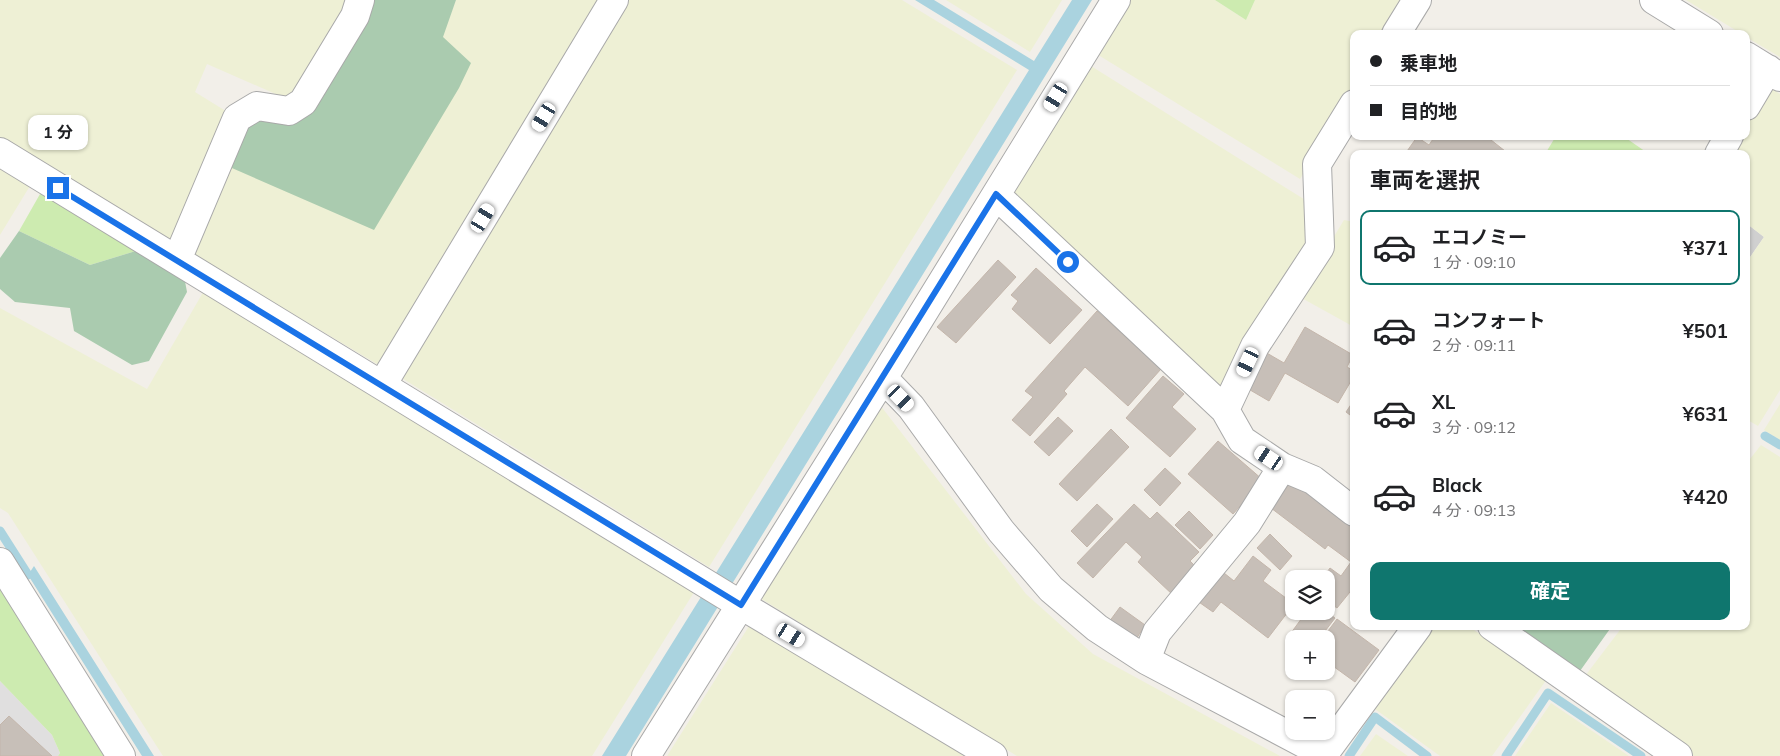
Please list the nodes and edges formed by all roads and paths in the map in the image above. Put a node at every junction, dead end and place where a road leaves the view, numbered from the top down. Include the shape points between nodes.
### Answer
1 (360, 0) edge
2 (614, 0) edge
3 (1116, 0) edge
4 (1417, 0) edge
5 (1654, 0) edge
6 (1398, 30) edge
7 (1703, 30) edge
8 (1765, 67) edge
9 (1750, 98) edge
10 (1350, 110) edge
11 (0, 152) edge
12 (996, 194) junction
13 (177, 260) junction
14 (883, 378) junction
15 (382, 386) junction
16 (1225, 410) junction
17 (1282, 467) junction
18 (1350, 509) edge
19 (0, 562) edge
20 (741, 605) junction
21 (1415, 630) edge
22 (1498, 630) edge
23 (1146, 660) junction
24 (111, 751) edge
25 (1324, 755) edge
26 (646, 756) edge
27 (993, 756) edge
28 (1678, 756) edge

1 - 13 street via 355,16 303,102 289,111 257,106 237,118
2 - 15 street
3 - 12 street
4 - 6 street
5 - 7 street
8 - 9 street
10 - 16 street via 1317,164 1320,247 1255,346
11 - 13 street
12 - 14 street
12 - 16 street
13 - 15 street
14 - 20 street
14 - 23 street via 910,407 1001,530 1052,589 1097,628
15 - 20 street
16 - 17 street via 1242,440
17 - 18 street via 1313,480
17 - 23 street via 1247,523 1157,632
19 - 24 street
20 - 26 street
20 - 27 street
21 - 25 street
22 - 28 street
23 - 25 street

